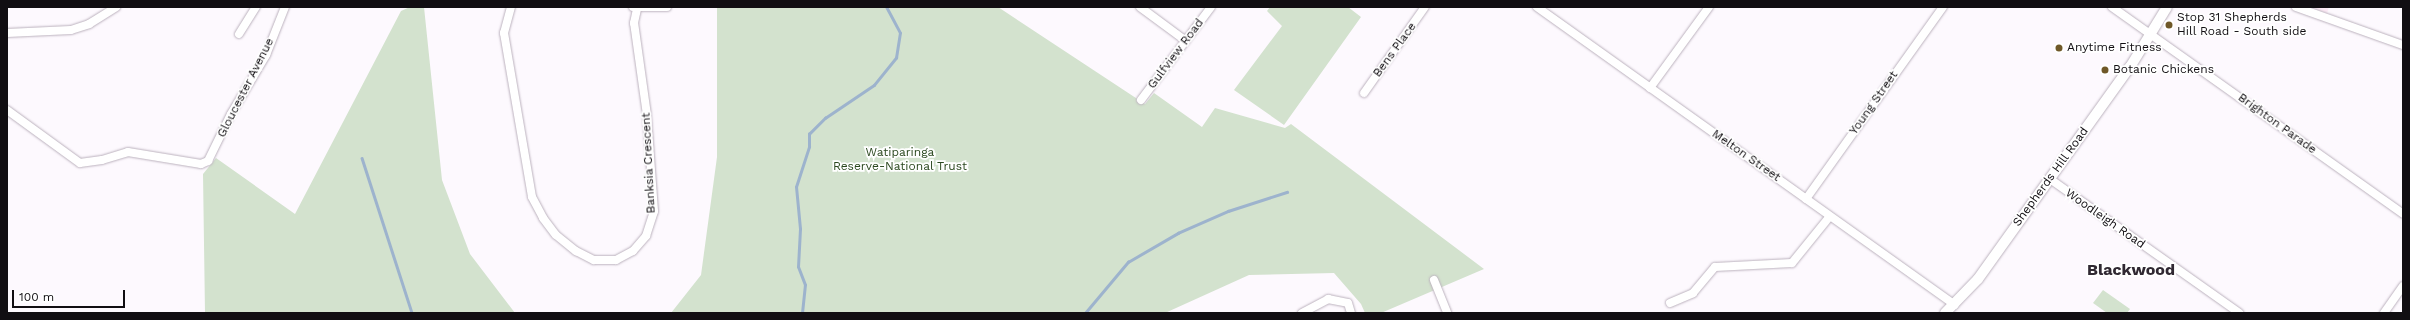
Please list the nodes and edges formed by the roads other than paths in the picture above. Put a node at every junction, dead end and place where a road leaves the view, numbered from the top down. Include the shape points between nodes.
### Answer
1 (116, 7) edge
2 (256, 7) edge
3 (286, 7) edge
4 (511, 7) edge
5 (667, 7) edge
6 (1140, 7) edge
7 (1211, 7) edge
8 (1425, 7) edge
9 (1537, 7) edge
10 (1709, 7) edge
11 (1943, 7) edge
12 (2112, 7) edge
13 (2167, 7) edge
14 (2175, 7) edge
15 (2296, 7) edge
16 (634, 8) edge
17 (7, 33) edge
18 (239, 34) dead end
19 (2151, 34) junction
20 (1186, 41) junction
21 (2403, 45) edge
22 (1650, 88) junction
23 (1364, 93) dead end
24 (1141, 100) dead end
25 (7, 110) edge
26 (2050, 179) junction
27 (1806, 199) junction
28 (2403, 214) edge
29 (1830, 216) junction
30 (1434, 280) dead end
31 (2403, 286) edge
32 (1670, 303) dead end
33 (1955, 305) junction
34 (1302, 313) edge
35 (1352, 313) edge
36 (1447, 313) edge
37 (1945, 313) edge
38 (2239, 313) edge
39 (2384, 313) edge

1 - 17 street via 89,24 71,30
2 - 18 street
3 - 25 street, Gloucester Avenue via 266,55 208,161 201,164 128,152 80,163
4 - 16 street, Banksia Crescent via 504,33 532,197 543,218 556,234 576,251 594,260 616,260 632,251 646,236 654,211 647,115
5 - 16 street
6 - 20 street
7 - 20 street, Gulfview Road
8 - 23 street, Bens Place
9 - 22 street, Melton Street
10 - 22 street
11 - 27 street, Young Street
12 - 19 street, Brighton Parade
13 - 19 main road, Shepherds Hill Road
14 - 19 main road, Shepherds Hill Road via 2162,25
15 - 21 street
19 - 26 main road, Shepherds Hill Road
19 - 28 street, Brighton Parade
20 - 24 street, Gulfview Road
22 - 27 street, Melton Street
26 - 33 main road, Shepherds Hill Road via 1978,279
26 - 38 street, Woodleigh Road
27 - 29 street, Melton Street
29 - 32 street via 1792,263 1715,267 1693,293
29 - 33 street, Melton Street
30 - 36 street
31 - 39 street
33 - 37 main road, Shepherds Hill Road
34 - 35 street via 1328,299 1348,303

